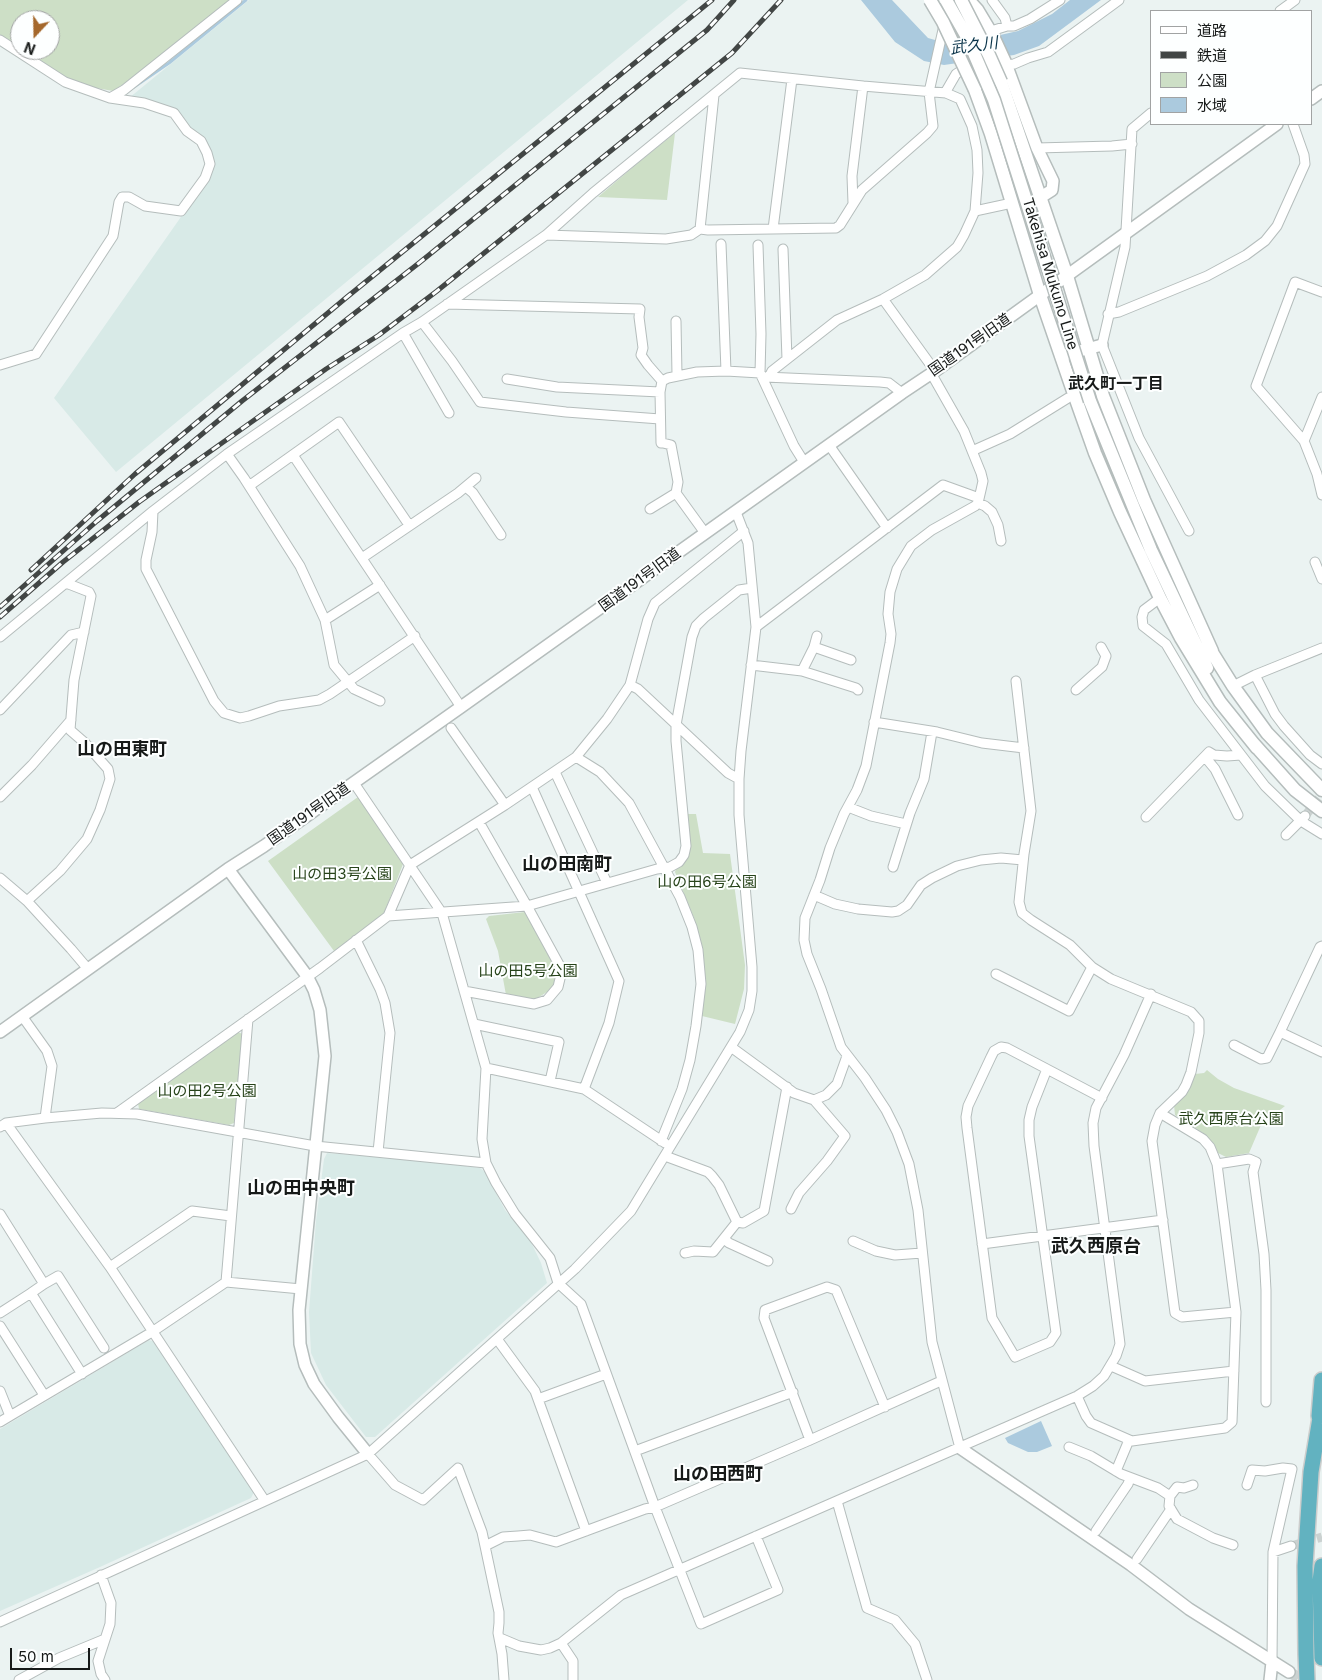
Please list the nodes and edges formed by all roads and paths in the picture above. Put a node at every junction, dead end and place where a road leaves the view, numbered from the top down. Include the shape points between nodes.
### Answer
1 (236, 0) edge
2 (930, 0) edge
3 (946, 0) edge
4 (950, 0) edge
5 (961, 0) edge
6 (969, 0) edge
7 (992, 0) edge
8 (1060, 0) edge
9 (1119, 0) edge
10 (1295, 0) edge
11 (1281, 10) edge
12 (1007, 26) junction
13 (992, 33) junction
14 (0, 40) edge
15 (1005, 63) junction
16 (792, 78) junction
17 (863, 86) junction
18 (929, 92) junction
19 (945, 93) junction
20 (714, 95) junction
21 (110, 98) junction
22 (1150, 114) edge
23 (1293, 125) edge
24 (1264, 128) edge
25 (1132, 144) junction
26 (1037, 148) junction
27 (1041, 197) junction
28 (1012, 203) junction
29 (853, 204) junction
30 (975, 211) junction
31 (700, 229) junction
32 (773, 229) junction
33 (1021, 230) junction
34 (1126, 232) junction
35 (546, 235) junction
36 (721, 244) dead end
37 (758, 245) dead end
38 (783, 249) dead end
39 (1067, 276) junction
40 (1322, 292) edge
41 (1040, 295) junction
42 (883, 299) junction
43 (447, 304) junction
44 (1108, 314) junction
45 (676, 321) dead end
46 (422, 322) junction
47 (402, 334) junction
48 (1102, 345) junction
49 (1089, 348) junction
50 (1061, 356) junction
51 (787, 359) junction
52 (0, 365) edge
53 (726, 371) junction
54 (933, 372) junction
55 (678, 375) junction
56 (764, 376) junction
57 (507, 379) dead end
58 (662, 381) junction
59 (660, 392) junction
60 (902, 393) junction
61 (1322, 397) edge
62 (1068, 398) dead end
63 (449, 413) dead end
64 (1319, 415) edge
65 (660, 419) junction
66 (1304, 441) junction
67 (828, 445) junction
68 (972, 451) junction
69 (227, 454) junction
70 (293, 454) junction
71 (804, 462) junction
72 (1319, 473) edge
73 (476, 478) dead end
74 (249, 486) junction
75 (466, 487) junction
76 (676, 493) junction
77 (1322, 496) edge
78 (978, 500) junction
79 (650, 510) dead end
80 (153, 511) junction
81 (736, 512) junction
82 (409, 525) junction
83 (887, 528) junction
84 (744, 531) junction
85 (1189, 531) dead end
86 (705, 533) junction
87 (501, 535) dead end
88 (1001, 541) dead end
89 (1150, 550) junction
90 (362, 558) junction
91 (1315, 562) dead end
92 (1322, 579) edge
93 (66, 582) junction
94 (380, 585) junction
95 (752, 588) junction
96 (1160, 598) junction
97 (325, 620) junction
98 (756, 627) junction
99 (84, 632) junction
100 (414, 636) junction
101 (816, 636) dead end
102 (0, 637) edge
103 (814, 647) junction
104 (1101, 647) dead end
105 (1322, 648) edge
106 (1212, 651) junction
107 (851, 660) dead end
108 (751, 665) junction
109 (802, 672) junction
110 (1255, 675) junction
111 (1016, 681) dead end
112 (347, 682) junction
113 (630, 685) junction
114 (1233, 686) junction
115 (858, 690) dead end
116 (1076, 690) dead end
117 (380, 701) dead end
118 (461, 707) junction
119 (0, 710) edge
120 (71, 720) junction
121 (874, 722) junction
122 (676, 725) junction
123 (451, 728) dead end
124 (932, 732) junction
125 (1024, 748) junction
126 (1257, 748) junction
127 (1240, 755) junction
128 (576, 757) junction
129 (1205, 757) junction
130 (1322, 764) edge
131 (555, 772) junction
132 (740, 779) junction
133 (354, 783) junction
134 (532, 787) junction
135 (1322, 790) edge
136 (0, 797) edge
137 (505, 805) junction
138 (848, 807) junction
139 (1322, 811) edge
140 (1238, 815) dead end
141 (1146, 817) dead end
142 (1303, 818) junction
143 (479, 822) junction
144 (906, 824) junction
145 (1322, 834) edge
146 (1286, 835) dead end
147 (1024, 860) junction
148 (410, 865) junction
149 (893, 867) dead end
150 (664, 868) junction
151 (228, 869) junction
152 (0, 878) edge
153 (607, 883) junction
154 (580, 892) junction
155 (814, 895) junction
156 (27, 901) junction
157 (528, 906) junction
158 (442, 913) junction
159 (388, 916) junction
160 (356, 940) junction
161 (1322, 946) edge
162 (1092, 968) junction
163 (88, 969) junction
164 (996, 974) dead end
165 (307, 976) junction
166 (464, 991) junction
167 (1152, 994) junction
168 (22, 1016) junction
169 (248, 1019) junction
170 (474, 1024) junction
171 (0, 1032) edge
172 (1280, 1032) junction
173 (1234, 1045) dead end
174 (732, 1047) junction
175 (1322, 1052) edge
176 (847, 1056) junction
177 (486, 1068) junction
178 (1047, 1069) junction
179 (550, 1081) junction
180 (787, 1087) junction
181 (584, 1088) junction
182 (1102, 1098) junction
183 (814, 1100) junction
184 (117, 1113) junction
185 (1160, 1113) junction
186 (45, 1118) junction
187 (3, 1125) edge
188 (239, 1133) junction
189 (661, 1140) junction
190 (315, 1146) junction
191 (670, 1146) junction
192 (378, 1152) junction
193 (664, 1156) junction
194 (486, 1163) junction
195 (1217, 1164) junction
196 (791, 1209) dead end
197 (0, 1214) edge
198 (231, 1216) junction
199 (1163, 1220) junction
200 (737, 1222) junction
201 (1106, 1228) junction
202 (1043, 1236) junction
203 (724, 1239) junction
204 (853, 1241) dead end
205 (982, 1244) junction
206 (922, 1253) junction
207 (685, 1254) dead end
208 (768, 1261) dead end
209 (110, 1267) junction
210 (226, 1282) junction
211 (558, 1283) junction
212 (44, 1284) junction
213 (301, 1289) junction
214 (31, 1293) junction
215 (1236, 1312) junction
216 (0, 1313) edge
217 (0, 1326) edge
218 (152, 1332) junction
219 (497, 1339) junction
220 (104, 1348) dead end
221 (1111, 1366) junction
222 (1234, 1371) junction
223 (82, 1374) junction
224 (606, 1374) junction
225 (1322, 1380) edge
226 (941, 1381) junction
227 (0, 1391) edge
228 (793, 1392) junction
229 (44, 1395) junction
230 (1077, 1396) junction
231 (538, 1399) junction
232 (1266, 1402) dead end
233 (1322, 1406) edge
234 (885, 1407) junction
235 (10, 1416) junction
236 (0, 1422) edge
237 (1318, 1430) junction
238 (810, 1440) junction
239 (1129, 1440) junction
240 (1069, 1447) dead end
241 (960, 1448) junction
242 (635, 1451) junction
243 (368, 1454) junction
244 (1116, 1471) junction
245 (1129, 1481) junction
246 (1193, 1484) dead end
247 (1248, 1485) dead end
248 (1170, 1496) junction
249 (266, 1501) junction
250 (837, 1501) junction
251 (655, 1507) junction
252 (1171, 1509) junction
253 (586, 1531) junction
254 (1096, 1531) dead end
255 (756, 1536) junction
256 (1233, 1545) dead end
257 (485, 1546) junction
258 (1291, 1546) tunnel mouth
259 (1273, 1552) junction
260 (1137, 1559) dead end
261 (1322, 1566) edge
262 (680, 1568) junction
263 (101, 1575) junction
264 (0, 1622) edge
265 (500, 1638) junction
266 (105, 1639) junction
267 (561, 1643) junction
268 (1322, 1658) edge
269 (1272, 1662) junction
270 (1289, 1672) tunnel mouth
271 (18, 1680) edge
272 (106, 1680) edge
273 (504, 1680) edge
274 (573, 1680) edge
275 (927, 1680) edge
276 (1270, 1680) edge
277 (1307, 1680) edge

1 - 21 street
2 - 28 main road, bridge via 975,90
3 - 89 main road, Takehisa Mukuno Line, bridge via 967,37 994,100 1090,401
4 - 18 street
5 - 27 main road, bridge via 1001,82
6 - 13 street
7 - 12 street via 1006,18
8 - 12 street via 1030,19
9 - 15 street via 1048,52
10 - 11 street
12 - 13 street
13 - 15 street
14 - 21 street via 54,77
15 - 19 street via 962,70
15 - 26 street
16 - 17 street
16 - 20 street via 740,73
16 - 32 street
17 - 18 street
17 - 29 street via 852,176
18 - 19 street
18 - 29 street via 932,126 862,190
19 - 30 street via 960,99 972,126 978,173
20 - 31 street
20 - 35 street
21 - 52 street via 174,113 187,131 205,146 210,164 208,174 181,212 146,206 122,197 114,236 36,354
22 - 25 street via 1132,129
23 - 44 street via 1305,164 1277,226 1266,241 1199,279
24 - 34 street, 国道191号旧道
25 - 26 street
25 - 34 street
26 - 27 street via 1053,181 1052,190
27 - 33 street via 1028,212
27 - 39 main road
28 - 30 street
28 - 33 main road
29 - 32 street via 836,228
30 - 42 street via 957,247 925,275
31 - 32 street
31 - 35 street via 691,235 666,240
33 - 41 main road
34 - 39 street, 国道191号旧道
34 - 44 street
35 - 43 street
36 - 53 street
37 - 56 street
38 - 51 street
39 - 41 street, 国道191号旧道
39 - 49 main road
40 - 66 street via 1295,282 1256,386
41 - 50 main road
41 - 54 street, 国道191号旧道
42 - 51 street via 837,320
42 - 54 street
43 - 46 street
43 - 58 street via 640,309 641,355
44 - 48 street
45 - 55 street
46 - 47 street
46 - 65 street via 480,402
47 - 63 street
47 - 69 street
48 - 49 street
48 - 85 street via 1139,438
49 - 50 street
49 - 106 main road via 1103,396 1140,491
50 - 96 main road via 1095,452
51 - 56 street
53 - 55 street
53 - 56 street
54 - 60 street, 国道191号旧道
54 - 68 street
55 - 58 street
56 - 60 street via 880,382 894,386
56 - 71 street via 776,408
57 - 59 street via 557,387
58 - 59 street
59 - 65 street
60 - 67 street, 国道191号旧道
61 - 64 street
62 - 68 street via 1010,434
64 - 66 street
65 - 76 street via 661,443 671,445 674,457 678,482
66 - 72 street
67 - 71 street, 国道191号旧道
67 - 83 street
68 - 78 street via 983,481
69 - 74 street
69 - 80 street
70 - 74 street
70 - 82 street via 339,422
70 - 90 street
71 - 81 street, 国道191号旧道
72 - 77 street
73 - 75 street
74 - 97 street via 294,555
75 - 82 street
75 - 87 street
76 - 79 street
76 - 86 street
78 - 83 street via 943,485
78 - 88 street via 992,512
78 - 121 street via 975,506 917,540 907,550 897,569 890,592 888,614 891,634
80 - 93 street
80 - 112 street via 146,569 214,701 224,713 240,718 279,706 319,700
81 - 84 street
81 - 86 street, 国道191号旧道
82 - 90 street
83 - 98 street
84 - 95 street
84 - 113 street via 655,603
86 - 118 street, 国道191号旧道
89 - 106 main road, Takehisa Mukuno Line
89 - 126 main road, Takehisa Mukuno Line via 1209,671
90 - 94 street
91 - 92 street
93 - 99 street via 89,592 91,596
93 - 102 street
94 - 97 street
94 - 100 street
95 - 98 street
95 - 122 street via 739,590 696,626
96 - 126 main road via 1220,702
96 - 127 street via 1144,610 1143,626 1166,644 1199,700
97 - 112 street via 334,665
98 - 108 street
99 - 119 street via 71,635
99 - 120 street via 74,680
100 - 112 street
100 - 118 street
101 - 103 street
103 - 107 street
103 - 109 street
104 - 116 street via 1106,656 1102,667
105 - 110 street
106 - 114 main road, Takehisa Mukuno Line
108 - 109 street
108 - 132 street
109 - 115 street
110 - 114 street
110 - 130 street via 1284,726
111 - 125 street
112 - 117 street via 354,689
113 - 122 street
113 - 128 street
114 - 135 main road, Takehisa Mukuno Line via 1267,733
118 - 133 street, 国道191号旧道
120 - 136 street
120 - 156 street via 70,730 108,769 110,779 86,839 60,871
121 - 124 street
121 - 138 street via 866,766
122 - 132 street via 728,773
122 - 150 street via 686,846 679,862
123 - 137 street
124 - 125 street
124 - 144 street via 924,779
125 - 147 street via 1031,811
126 - 139 main road, Takehisa Mukuno Line via 1295,790
127 - 129 street via 1209,752
127 - 142 street via 1265,786
128 - 131 street
128 - 150 street via 600,772 629,803
129 - 140 street via 1215,769
129 - 141 street
131 - 134 street
131 - 153 street
132 - 174 street via 752,991 744,1024
133 - 148 street
133 - 151 street, 国道191号旧道
134 - 137 street
134 - 154 street
137 - 143 street
138 - 144 street
138 - 155 street
142 - 145 street
142 - 146 street
143 - 148 street
143 - 157 street
144 - 149 street
147 - 155 street via 1001,858 957,866 921,885 908,905 898,911 858,909
147 - 162 street via 1018,902 1022,913 1070,945
148 - 158 street
148 - 159 street
150 - 153 street
150 - 189 street via 692,927 701,984 690,1060
151 - 163 street, 国道191号旧道
151 - 165 street
152 - 156 street
153 - 154 street
154 - 157 street
154 - 181 street via 619,981 609,1023
155 - 176 street via 805,918 804,947
156 - 163 street
157 - 158 street
157 - 166 street via 562,970 558,987 547,1000 534,1004
158 - 159 street
158 - 166 street
159 - 160 street
160 - 165 street
160 - 192 street via 380,989 390,1033
161 - 172 street
162 - 164 street via 1069,1011
162 - 167 street
163 - 168 street, 国道191号旧道
165 - 169 street
165 - 190 street via 320,1010 325,1048
166 - 170 street
167 - 182 street
167 - 185 street via 1191,1012 1199,1021 1186,1085
168 - 171 street, 国道191号旧道
168 - 186 street via 47,1052 52,1066
169 - 184 street
169 - 188 street
170 - 177 street
170 - 179 street via 559,1042
172 - 173 street via 1267,1058
172 - 175 street
174 - 180 street
174 - 191 street
176 - 183 street via 837,1084 826,1095
176 - 206 street via 876,1094 897,1132 909,1164
177 - 179 street
177 - 194 street via 482,1139
178 - 182 street
178 - 202 street via 1029,1120
178 - 205 street via 1007,1048 997,1048 968,1106 967,1128
179 - 181 street
180 - 183 street
180 - 200 street via 764,1211 743,1223
181 - 189 street
182 - 201 street via 1094,1116 1093,1137
183 - 196 street via 845,1136 799,1193
184 - 186 street
184 - 188 street
185 - 195 street via 1203,1138
185 - 199 street via 1152,1141
186 - 187 street
187 - 209 street
188 - 190 street
188 - 198 street
189 - 191 street
190 - 192 street
190 - 213 street
191 - 193 street
192 - 194 street
193 - 200 street via 708,1172 719,1185
193 - 211 street via 631,1211 576,1269
194 - 211 street via 515,1214 550,1258
195 - 215 street
195 - 232 street via 1249,1159 1256,1162 1253,1172 1266,1290
197 - 212 street
198 - 209 street via 192,1211
198 - 210 street
199 - 201 street
199 - 215 street via 1175,1313 1182,1317
200 - 203 street
201 - 202 street
201 - 221 street via 1120,1344
202 - 205 street
202 - 205 street via 1056,1333 1050,1342 1015,1357 992,1318
203 - 207 street via 713,1252
203 - 208 street
204 - 206 street via 895,1256
206 - 226 street via 929,1324
209 - 218 street
210 - 213 street
210 - 218 street
211 - 219 street
211 - 224 street via 582,1304
212 - 214 street
212 - 220 street via 58,1276
213 - 243 street via 299,1333 305,1366 323,1398
214 - 216 street
214 - 223 street
215 - 222 street
217 - 229 street
218 - 223 street
218 - 249 street
219 - 231 street
219 - 243 street
221 - 222 street via 1145,1381
221 - 230 street via 1093,1386
222 - 239 street via 1232,1422 1225,1428
223 - 229 street
224 - 231 street
224 - 242 street
225 - 237 highway
226 - 234 street
226 - 241 street
227 - 235 street
228 - 234 street via 764,1318 766,1310 827,1287 836,1290
228 - 238 street
228 - 242 street
229 - 235 street
230 - 239 street via 1091,1423
230 - 241 street
231 - 253 street
233 - 237 highway
234 - 238 street
235 - 236 street
237 - 277 highway via 1311,1472 1305,1566
238 - 251 street
239 - 244 street
240 - 244 street
241 - 250 street
241 - 269 street via 1131,1565 1189,1609
242 - 251 street
243 - 249 street
243 - 257 street via 395,1485 423,1500 458,1468
244 - 245 street
245 - 248 street via 1158,1488
245 - 254 street
246 - 248 street via 1177,1487
247 - 259 street via 1252,1470 1292,1468
248 - 252 street
249 - 263 street
250 - 255 street
250 - 275 street via 867,1608 895,1620 915,1644
251 - 253 street
251 - 262 street
252 - 256 street via 1177,1519
252 - 260 street
253 - 257 street via 556,1542 530,1535 503,1537
255 - 262 street
255 - 262 street via 778,1590 702,1624
257 - 265 street via 499,1612
258 - 259 street
259 - 269 street
261 - 268 highway
262 - 267 street via 621,1595
263 - 264 street
263 - 266 street via 111,1603
265 - 267 street via 541,1650
265 - 273 street
266 - 271 street
266 - 272 street via 98,1661
267 - 274 street via 573,1661
269 - 270 street
269 - 276 street

